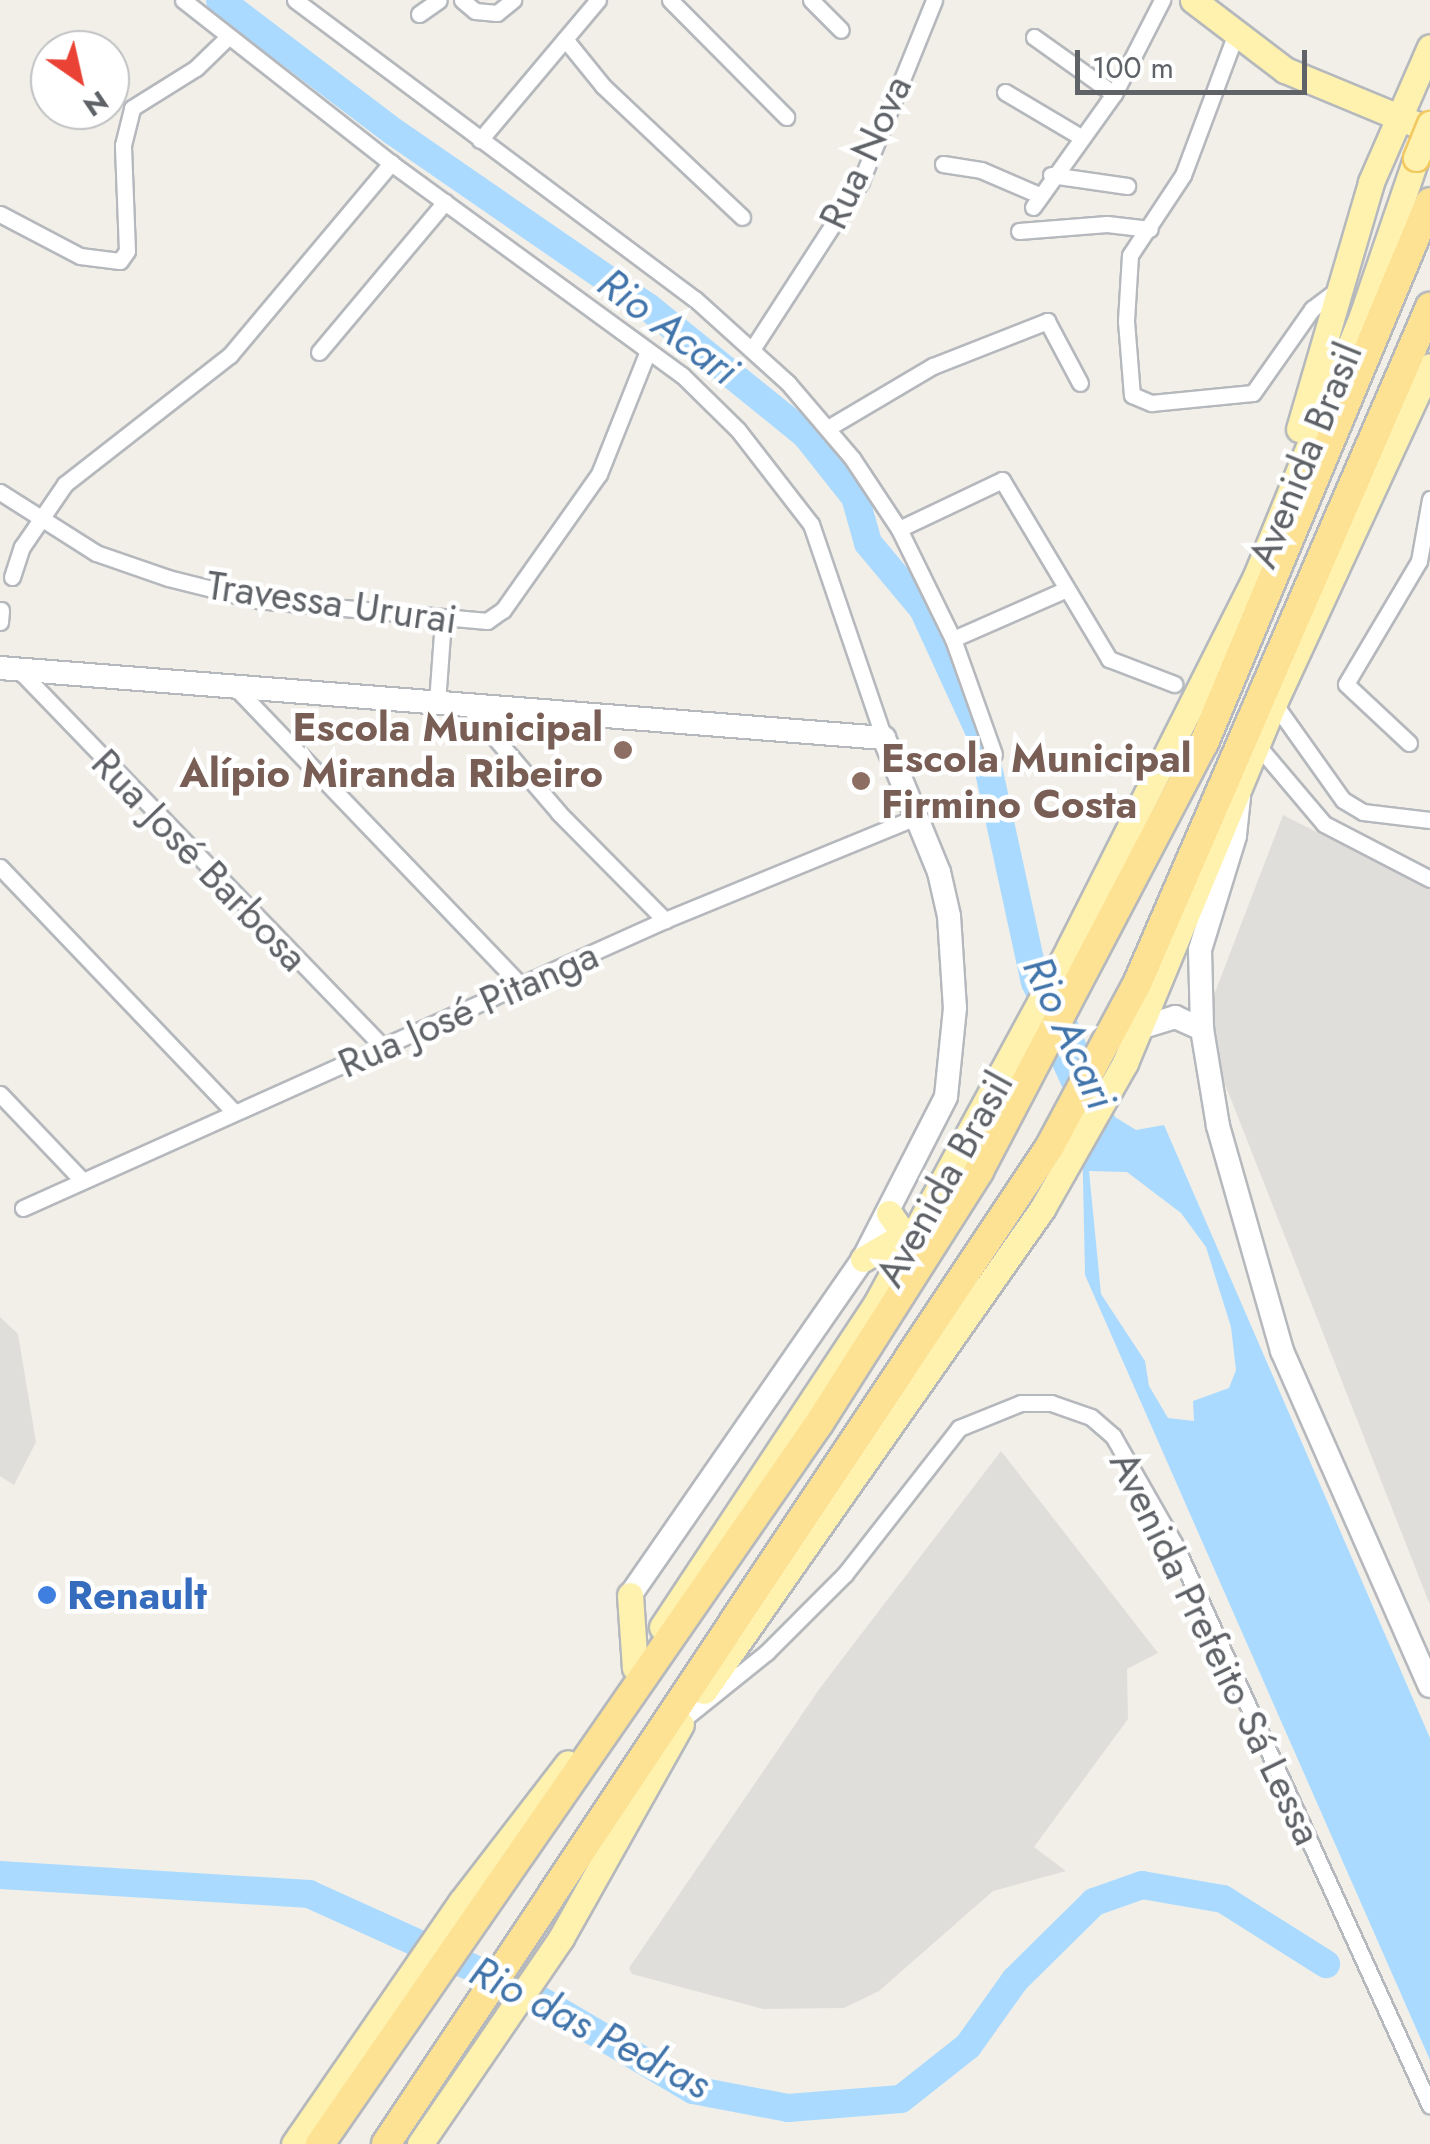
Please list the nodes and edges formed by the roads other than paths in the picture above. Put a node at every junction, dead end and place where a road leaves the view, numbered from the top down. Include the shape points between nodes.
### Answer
1 (182, 0) edge
2 (295, 0) edge
3 (439, 0) edge
4 (462, 0) edge
5 (513, 0) edge
6 (598, 0) edge
7 (670, 0) edge
8 (810, 0) edge
9 (934, 0) edge
10 (1162, 0) edge
11 (1193, 0) edge
12 (419, 14) dead end
13 (841, 30) dead end
14 (1235, 36) junction
15 (228, 37) junction
16 (1034, 37) dead end
17 (565, 39) junction
18 (1430, 46) edge
19 (1005, 92) dead end
20 (1114, 94) junction
21 (1397, 117) junction
22 (786, 118) dead end
23 (1430, 126) edge
24 (1079, 136) junction
25 (480, 140) junction
26 (391, 163) junction
27 (944, 164) dead end
28 (1051, 174) junction
29 (1127, 186) dead end
30 (445, 202) junction
31 (1430, 202) edge
32 (0, 214) edge
33 (742, 217) dead end
34 (1150, 229) junction
35 (1018, 231) dead end
36 (1342, 286) junction
37 (1430, 307) edge
38 (753, 348) junction
39 (648, 350) junction
40 (319, 352) dead end
41 (1430, 366) edge
42 (1080, 383) dead end
43 (1430, 403) edge
44 (828, 428) junction
45 (0, 492) edge
46 (1430, 499) edge
47 (1369, 500) junction
48 (38, 522) junction
49 (899, 529) junction
50 (1269, 543) junction
51 (12, 577) dead end
52 (1068, 589) junction
53 (443, 620) junction
54 (953, 639) junction
55 (10, 669) edge
56 (230, 682) junction
57 (1174, 684) dead end
58 (437, 702) junction
59 (466, 704) junction
60 (1274, 704) junction
61 (884, 738) junction
62 (1409, 742) dead end
63 (1259, 747) junction
64 (994, 754) dead end
65 (1240, 796) junction
66 (916, 818) junction
67 (1430, 820) edge
68 (0, 867) edge
69 (1430, 878) edge
70 (665, 920) junction
71 (524, 988) junction
72 (1143, 1027) junction
73 (1202, 1028) junction
74 (384, 1048) junction
75 (0, 1094) edge
76 (234, 1112) junction
77 (1058, 1157) junction
78 (81, 1178) junction
79 (24, 1208) dead end
80 (904, 1224) junction
81 (863, 1259) joint
82 (630, 1595) joint
83 (635, 1668) junction
84 (1430, 1686) edge
85 (685, 1718) junction
86 (470, 1909) junction
87 (415, 1987) junction
88 (1430, 2106) edge
89 (294, 2144) edge
90 (320, 2144) edge
91 (386, 2144) edge
92 (420, 2144) edge

1 - 15 street
2 - 25 street
3 - 12 street
4 - 5 street via 475,11 497,13
6 - 17 street
7 - 22 street
8 - 13 street
9 - 38 street, Rua Nova via 860,181
10 - 20 street
11 - 14 main road
14 - 21 main road via 1285,70
14 - 34 street via 1183,175
15 - 26 street
15 - 32 street via 196,68 132,108 123,145 127,251 120,261 80,256
16 - 20 street
17 - 25 street
17 - 33 street via 616,99
18 - 21 main road
19 - 24 street
20 - 24 street
21 - 23 main road
21 - 36 main road
23 - 50 main road, Avenida Brasil, bridge
24 - 28 street
25 - 38 street
26 - 30 street
26 - 48 street via 230,355 77,471
27 - 28 street via 982,170 1035,200
28 - 29 street
30 - 39 street
30 - 40 street
31 - 86 highway, Avenida Brasil via 1210,728 1016,1104 820,1422
34 - 35 street via 1107,224
34 - 36 street via 1128,269 1132,395 1151,403 1253,393 1312,309
36 - 50 main road
37 - 77 highway, Avenida Brasil
38 - 44 street
39 - 53 street, Travessa Ururai via 599,474 503,610 486,621
39 - 61 street via 738,430 810,524
41 - 47 main road, Avenida Brasil
42 - 44 street via 1047,321 933,366
43 - 47 main road
44 - 49 street
45 - 48 street, Travessa Ururai
46 - 62 street via 1419,561 1346,684
47 - 60 main road, Avenida Brasil
48 - 51 street
48 - 53 street, Travessa Ururai via 122,564 209,588
49 - 52 street via 996,480 1006,484
49 - 54 street
50 - 80 main road, Avenida Brasil via 1004,1070
52 - 54 street
52 - 57 street via 1113,662
53 - 58 street
54 - 64 street
55 - 56 street
55 - 74 street, Rua José Barbosa
56 - 58 street
56 - 71 street
58 - 59 street
59 - 61 street
59 - 70 street
60 - 63 main road, Avenida Brasil
60 - 67 street via 1343,800 1363,812
61 - 66 street
63 - 65 main road, Avenida Brasil
63 - 69 street via 1324,824
65 - 72 main road, Avenida Brasil
65 - 73 street via 1235,836 1200,950
66 - 70 street, Rua José Pitanga
66 - 80 street via 949,916 953,1065
68 - 76 street
70 - 71 street, Rua José Pitanga
71 - 74 street, Rua José Pitanga
72 - 73 street via 1175,1018
72 - 77 main road, Avenida Brasil via 1126,1063
73 - 84 street via 1236,1201 1282,1352
74 - 76 street, Rua José Pitanga
75 - 78 street
76 - 78 street, Rua José Pitanga
77 - 85 main road, Avenida Brasil
77 - 91 highway, Avenida Brasil
78 - 79 street, Rua José Pitanga
80 - 81 main road
80 - 83 main road, Avenida Brasil via 827,1381
81 - 82 street
82 - 83 main road
83 - 86 main road, Avenida Brasil
85 - 88 street, Avenida Prefeito Sá Lessa via 767,1652 845,1574 959,1428 986,1412 1050,1403 1092,1417 1134,1470 1174,1543
85 - 92 main road, Avenida Brasil via 546,1961
86 - 87 highway, Avenida Brasil
87 - 89 main road, Avenida Brasil
87 - 90 highway, Avenida Brasil

